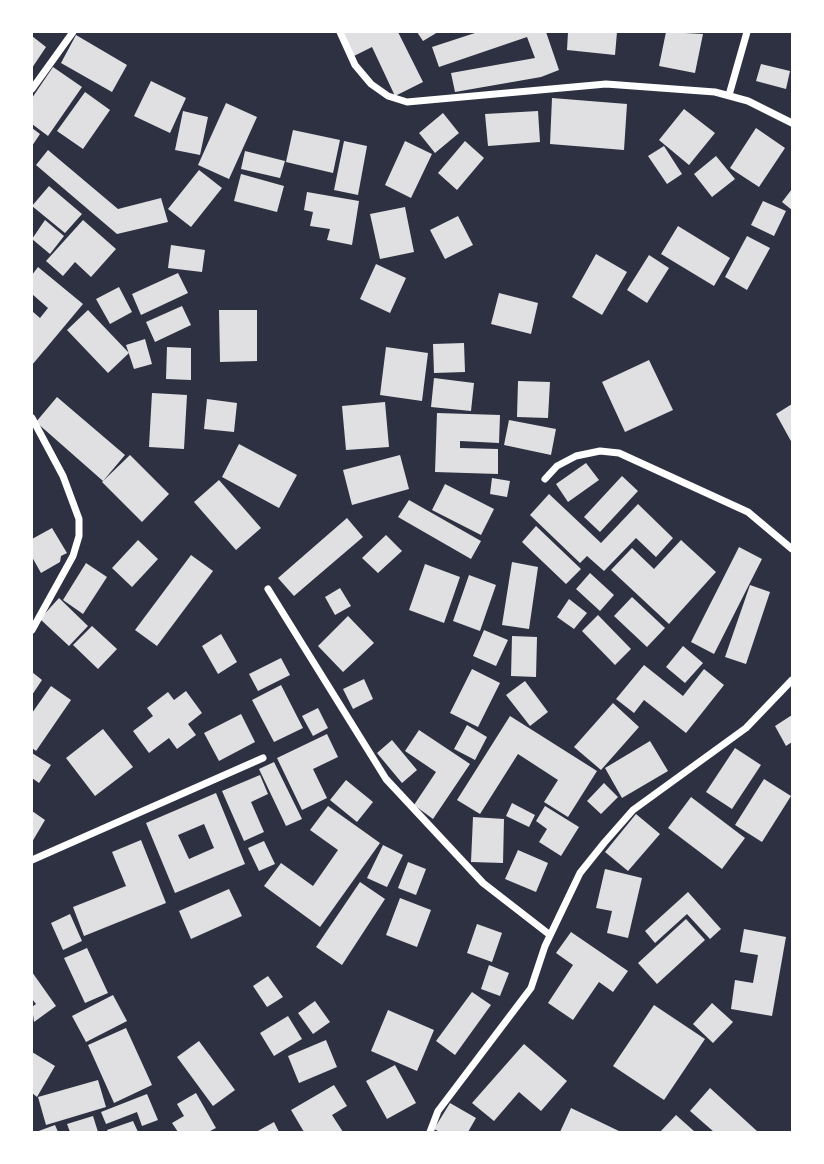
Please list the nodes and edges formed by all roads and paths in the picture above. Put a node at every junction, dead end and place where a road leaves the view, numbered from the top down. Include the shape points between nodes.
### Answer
1 (73, 32) edge
2 (340, 32) edge
3 (747, 32) edge
4 (32, 89) edge
5 (729, 95) junction
6 (793, 123) edge
7 (32, 418) edge
8 (545, 479) dead end
9 (793, 549) edge
10 (268, 589) dead end
11 (32, 630) edge
12 (793, 680) edge
13 (263, 758) dead end
14 (32, 860) edge
15 (550, 935) junction
16 (430, 1132) edge

1 - 4 street
2 - 5 street via 355,65 371,84 407,102 606,84
3 - 5 street
5 - 6 street
7 - 11 street via 63,477 79,519 79,536 73,556
8 - 9 street via 576,456 620,453 748,512
10 - 15 street via 386,779 483,883
12 - 15 street via 746,728 633,810 579,873
13 - 14 street
15 - 16 street via 531,988 438,1111

